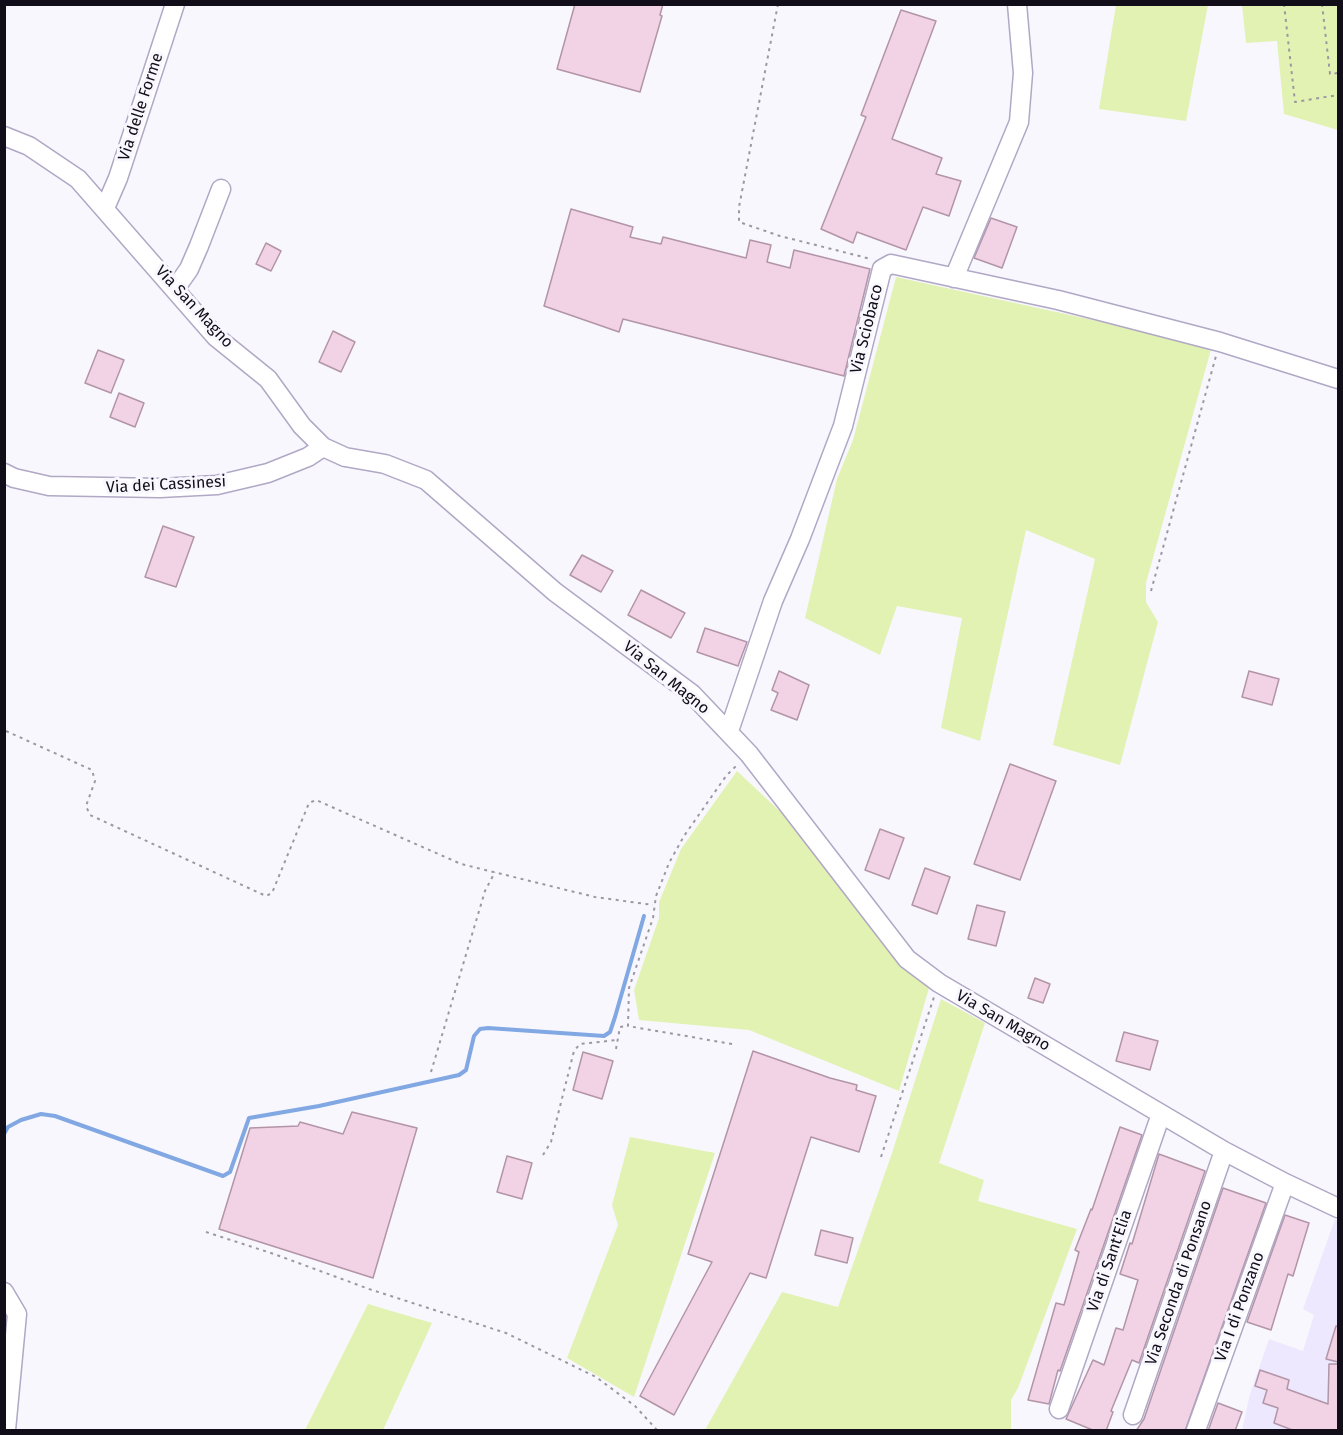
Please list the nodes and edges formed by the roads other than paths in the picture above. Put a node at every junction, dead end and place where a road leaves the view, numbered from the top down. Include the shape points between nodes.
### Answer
1 (175, 4) edge
2 (1017, 4) edge
3 (4, 136) edge
4 (221, 189) dead end
5 (105, 208) junction
6 (954, 278) junction
7 (175, 289) junction
8 (1338, 379) edge
9 (323, 447) junction
10 (4, 472) edge
11 (729, 731) junction
12 (1161, 1114) junction
13 (1224, 1151) junction
14 (1285, 1183) junction
15 (1338, 1208) edge
16 (4, 1292) edge
17 (1059, 1409) dead end
18 (1133, 1415) dead end
19 (6, 1431) edge
20 (1196, 1431) edge

1 - 5 street, Via delle Forme
2 - 6 street via 1023,73 1019,122
3 - 5 street, Via San Magno via 29,146 78,179
4 - 7 street via 200,246
5 - 7 street, Via San Magno
6 - 8 street, Via Sciobaco via 1220,342
6 - 11 street, Via Sciobaco via 891,264 882,269 843,426 773,602
7 - 9 street, Via San Magno via 216,337 268,379 302,426
9 - 10 street, Via dei Cassinesi via 268,473 217,485 49,486
9 - 11 street, Via San Magno via 345,457 386,464 426,480 555,592 692,694
11 - 12 street, Via San Magno via 907,959 939,983
12 - 13 street, Via San Magno
12 - 17 street, Via di Sant'Elia
13 - 14 street, Via San Magno
13 - 18 street, Via Seconda di Ponsano
14 - 15 street, Via San Magno
14 - 20 street, Via I di Ponzano
16 - 19 street via 17,1314

